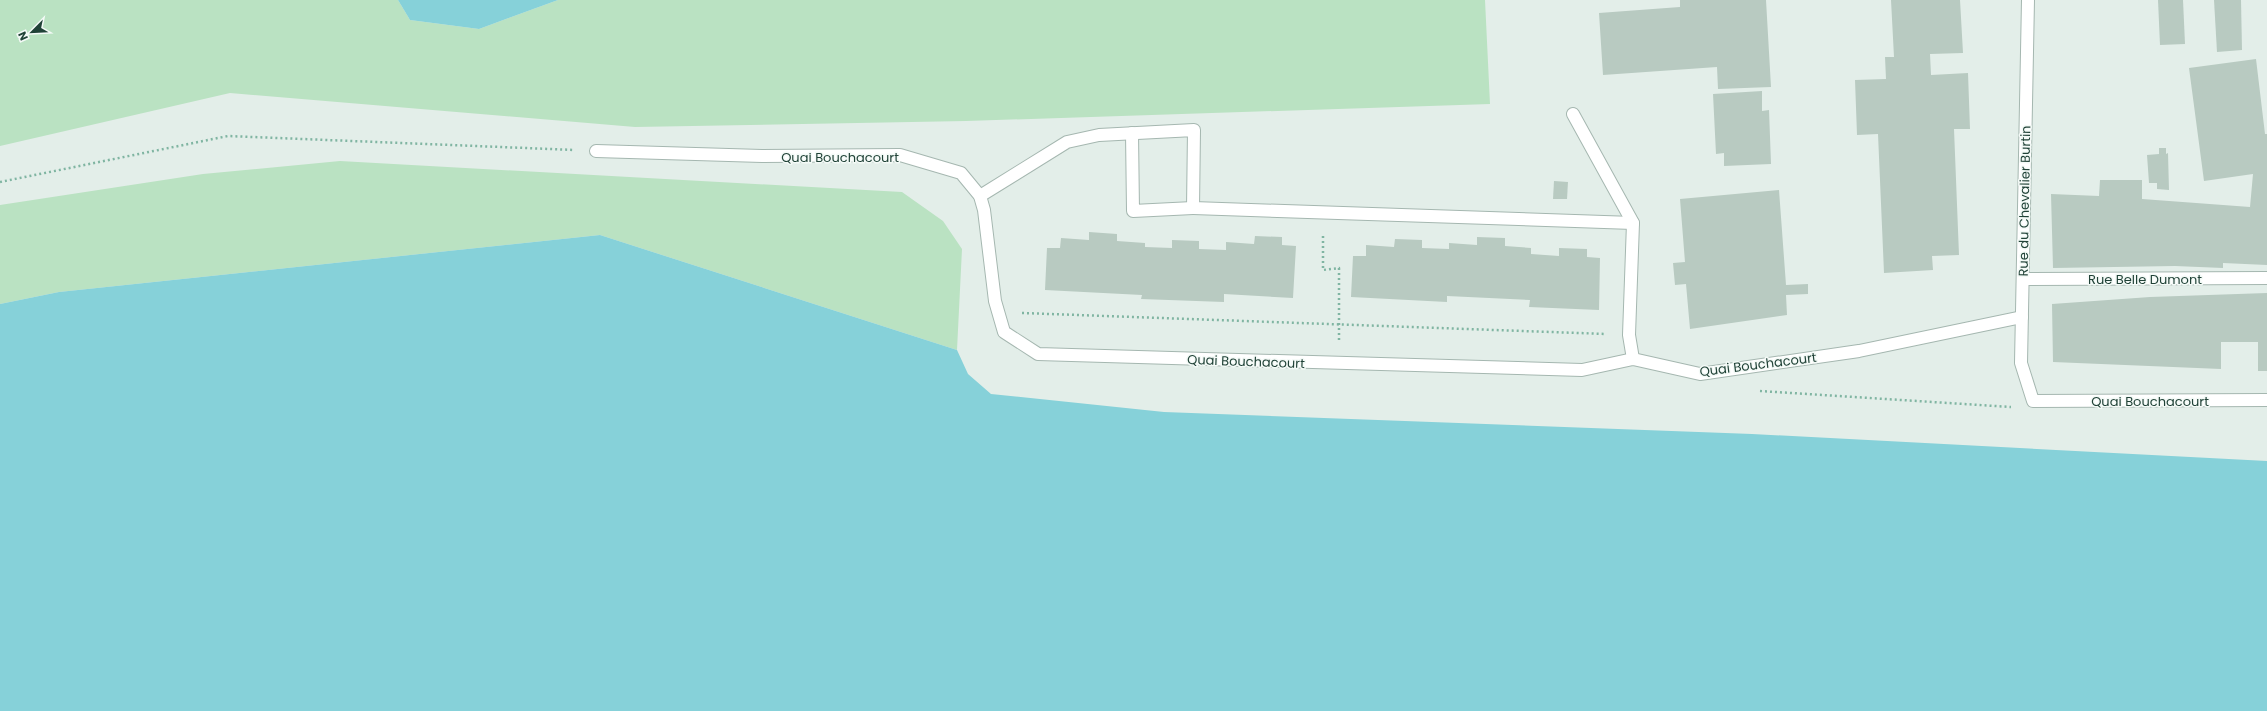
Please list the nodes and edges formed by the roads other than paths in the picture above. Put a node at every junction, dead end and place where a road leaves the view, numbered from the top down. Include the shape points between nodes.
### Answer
1 (2028, 0) edge
2 (1573, 114) dead end
3 (1132, 133) junction
4 (596, 151) road end
5 (980, 196) junction
6 (1193, 208) junction
7 (1633, 223) junction
8 (2267, 278) edge
9 (2023, 280) junction
10 (2022, 317) junction
11 (1633, 359) junction
12 (2267, 400) edge
13 (2033, 401) joint

1 - 9 street, Rue du Chevalier Burtin
2 - 7 street
3 - 5 street via 1099,134 1067,142
3 - 6 street via 1133,211
3 - 6 street via 1194,130
4 - 5 street, Quai Bouchacourt via 762,156 900,155 961,173
5 - 11 street, Quai Bouchacourt via 998,312 1004,332 1038,354 1582,370
6 - 7 street
7 - 11 street via 1629,335
8 - 9 street, Rue Belle Dumont
9 - 10 street, Rue du Chevalier Burtin
10 - 11 street, Quai Bouchacourt via 1859,351 1700,374
10 - 13 street, Rue du Chevalier Burtin via 2021,363
12 - 13 street, Quai Bouchacourt

